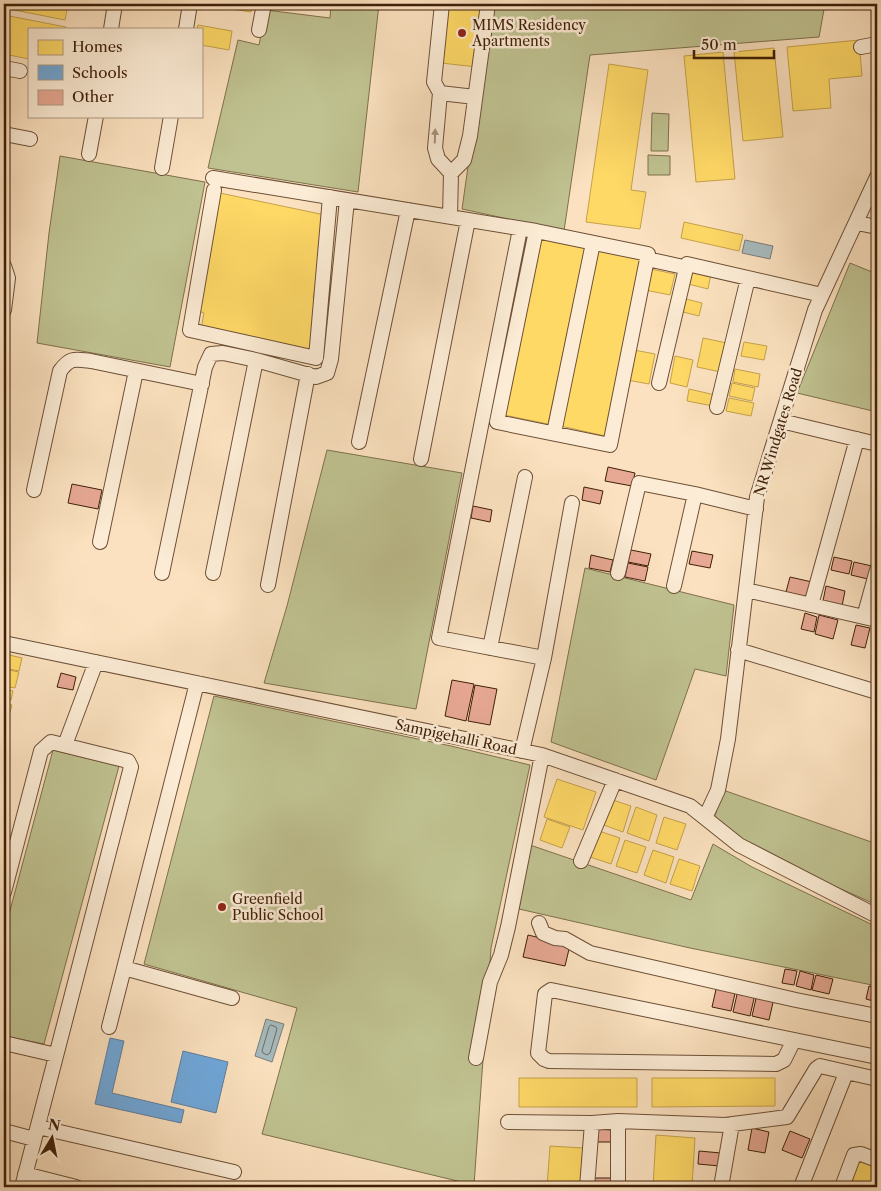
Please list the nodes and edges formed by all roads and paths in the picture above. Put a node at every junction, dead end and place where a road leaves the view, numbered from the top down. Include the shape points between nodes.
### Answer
1 (115, 4) edge
2 (190, 4) edge
3 (264, 4) edge
4 (442, 4) edge
5 (488, 4) edge
6 (111, 28) edge
7 (186, 28) edge
8 (259, 30) dead end
9 (877, 44) edge
10 (861, 47) dead end
11 (4, 68) edge
12 (20, 71) dead end
13 (440, 93) junction
14 (475, 96) junction
15 (96, 118) edge
16 (171, 118) edge
17 (4, 134) edge
18 (30, 139) dead end
19 (89, 154) dead end
20 (162, 168) dead end
21 (452, 173) junction
22 (877, 177) edge
23 (330, 197) junction
24 (346, 200) junction
25 (408, 210) junction
26 (450, 217) junction
27 (468, 220) junction
28 (857, 223) junction
29 (877, 227) edge
30 (520, 229) junction
31 (536, 231) junction
32 (593, 242) junction
33 (647, 259) junction
34 (4, 266) edge
35 (679, 266) dead end
36 (748, 278) junction
37 (822, 295) junction
38 (4, 310) edge
39 (256, 360) junction
40 (136, 371) junction
41 (308, 374) junction
42 (202, 384) junction
43 (659, 384) dead end
44 (717, 407) dead end
45 (780, 421) junction
46 (554, 434) junction
47 (857, 439) junction
48 (359, 442) dead end
49 (877, 444) edge
50 (422, 459) dead end
51 (525, 477) dead end
52 (34, 490) dead end
53 (695, 494) junction
54 (572, 503) dead end
55 (756, 509) junction
56 (100, 542) dead end
57 (877, 570) edge
58 (213, 572) dead end
59 (162, 573) dead end
60 (618, 573) dead end
61 (268, 585) dead end
62 (674, 586) dead end
63 (746, 590) junction
64 (810, 605) junction
65 (871, 619) edge
66 (4, 646) edge
67 (490, 648) junction
68 (738, 650) junction
69 (544, 658) junction
70 (96, 662) junction
71 (197, 683) junction
72 (877, 692) edge
73 (65, 745) junction
74 (522, 751) junction
75 (542, 756) junction
76 (614, 780) junction
77 (705, 818) junction
78 (580, 861) dead end
79 (4, 892) edge
80 (877, 916) edge
81 (540, 924) dead end
82 (124, 968) junction
83 (232, 998) dead end
84 (877, 1016) edge
85 (109, 1026) dead end
86 (794, 1040) junction
87 (4, 1043) edge
88 (56, 1055) junction
89 (877, 1056) edge
90 (476, 1058) dead end
91 (846, 1073) junction
92 (877, 1079) edge
93 (618, 1121) junction
94 (508, 1122) dead end
95 (592, 1123) junction
96 (732, 1124) junction
97 (4, 1131) edge
98 (36, 1133) junction
99 (877, 1160) edge
100 (234, 1172) dead end
101 (24, 1181) edge
102 (76, 1187) edge
103 (587, 1187) edge
104 (618, 1187) edge
105 (721, 1187) edge
106 (801, 1187) edge
107 (842, 1187) edge

1 - 6 street
2 - 7 street
3 - 8 street
4 - 13 street via 434,82
5 - 14 street
9 - 10 street
11 - 12 street
13 - 14 street
21 -> 13 street via 438,159 435,148
14 - 21 street via 464,160
15 - 19 street
16 - 20 street
17 - 18 street
21 - 26 street
22 - 28 street, NR Windgates Road
23 - 23 street via 213,184 190,330 316,358
23 - 24 street
24 - 25 street
24 - 41 street via 327,373 316,377
25 - 26 street
25 - 48 street
26 - 27 street
27 - 30 street
27 - 50 street
28 - 29 street
28 - 37 street, NR Windgates Road
30 - 31 street
30 - 67 street via 439,638
31 - 32 street
31 - 46 street via 497,422
32 - 33 street via 648,254
32 - 46 street
33 - 35 street
33 - 46 street via 610,445
34 - 38 street via 8,278
36 - 37 street
36 - 43 street via 687,264
36 - 44 street
37 - 45 street, NR Windgates Road
39 - 41 street
39 - 42 street via 211,354
39 - 58 street
40 - 42 street
40 - 52 street via 91,361 74,359 66,362 60,371
40 - 56 street
41 - 61 street
42 - 59 street
45 - 47 street
45 - 55 street, NR Windgates Road
47 - 49 street
47 - 64 street
51 - 67 street
53 - 55 street
53 - 60 street via 640,483
53 - 62 street
54 - 69 street
55 - 63 street, NR Windgates Road
57 - 65 street
63 - 64 street
63 - 68 street, NR Windgates Road
64 - 65 street
66 - 70 street, Sampigehalli Road
67 - 69 street
68 - 72 street
68 - 77 street, NR Windgates Road via 728,738 718,790
69 - 74 street
70 - 71 street, Sampigehalli Road
70 - 73 street
71 - 74 street, Sampigehalli Road
71 - 82 street
73 - 79 street via 51,742 41,751
73 - 88 street via 128,761 131,767
74 - 75 street, Sampigehalli Road
75 - 76 street, Sampigehalli Road
75 - 90 street via 508,927 490,982
76 - 77 street, Sampigehalli Road via 690,806
76 - 78 street
77 - 80 street, Sampigehalli Road via 739,845
81 - 84 street via 543,933 565,939 590,954
82 - 83 street
82 - 85 street
86 - 86 street via 552,990 544,994 538,1053 549,1061 776,1064 784,1060
86 - 89 street
87 - 88 street
88 - 98 street
91 - 92 street
91 - 96 street via 817,1068 787,1117
91 - 106 street
93 - 95 street
93 - 96 street
93 - 104 street
94 - 95 street
95 - 103 street
96 - 105 street
97 - 98 street
98 - 100 street
98 - 101 street
99 - 107 street via 854,1155
101 - 102 street

